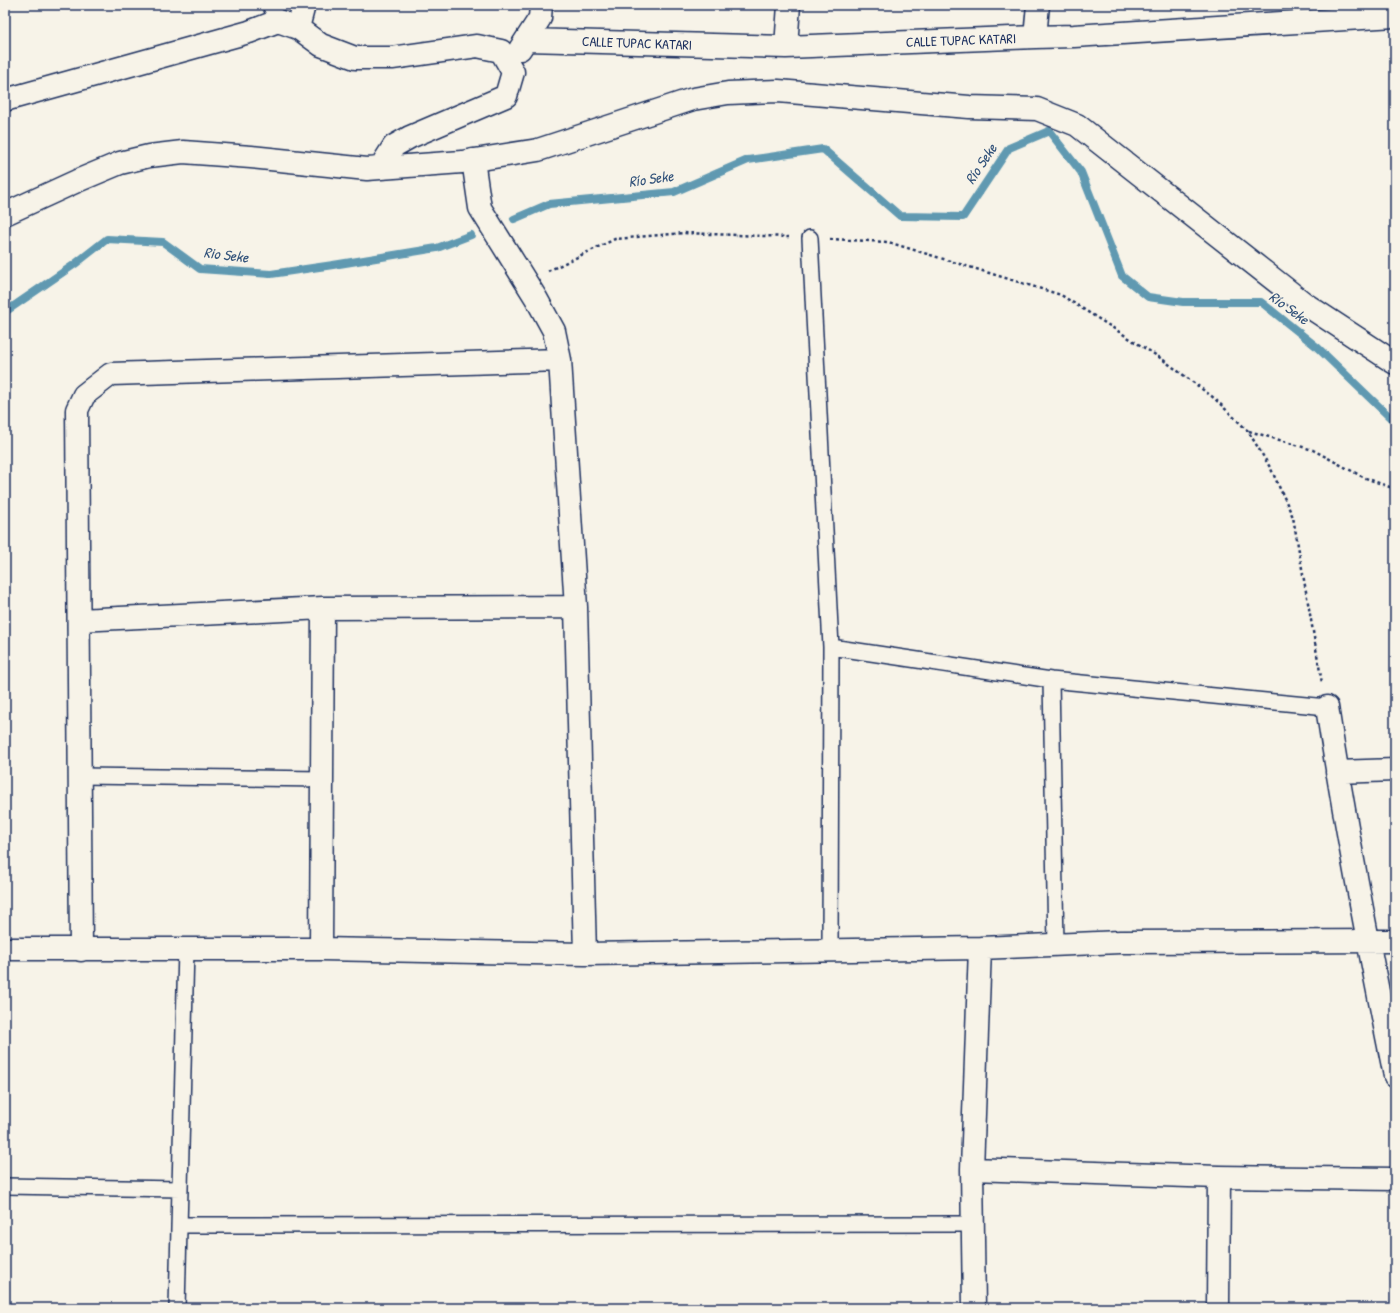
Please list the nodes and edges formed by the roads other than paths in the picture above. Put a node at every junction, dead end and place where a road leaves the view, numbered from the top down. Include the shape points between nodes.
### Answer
1 (304, 5) edge
2 (541, 5) edge
3 (789, 5) edge
4 (1038, 5) edge
5 (274, 13) edge
6 (1299, 14) edge
7 (1395, 16) edge
8 (298, 28) junction
9 (1035, 37) junction
10 (527, 40) junction
11 (786, 47) junction
12 (509, 65) junction
13 (5, 100) edge
14 (473, 160) junction
15 (380, 168) junction
16 (5, 214) edge
17 (810, 238) road end
18 (560, 360) junction
19 (1395, 363) edge
20 (576, 607) junction
21 (323, 608) junction
22 (79, 620) junction
23 (831, 647) junction
24 (1051, 680) junction
25 (1327, 707) joint
26 (1395, 770) edge
27 (1337, 772) junction
28 (80, 776) junction
29 (322, 779) junction
30 (1395, 941) edge
31 (1368, 942) junction
32 (1056, 945) junction
33 (980, 948) junction
34 (5, 949) edge
35 (186, 949) junction
36 (321, 949) junction
37 (81, 950) junction
38 (830, 950) junction
39 (585, 954) junction
40 (1395, 1076) edge
41 (972, 1169) junction
42 (1219, 1177) junction
43 (1395, 1179) edge
44 (5, 1186) edge
45 (180, 1189) junction
46 (973, 1224) junction
47 (179, 1225) junction
48 (177, 1308) edge
49 (974, 1308) edge
50 (1218, 1308) edge

1 - 8 street
2 - 10 street via 540,18
3 - 11 street
4 - 9 street
5 - 8 street
5 - 13 street via 249,32
6 - 7 street, CALLE TUPAC KATARI
6 - 9 street, CALLE TUPAC KATARI via 1074,36
8 - 12 street via 321,45 355,58 392,58 477,46 501,51
9 - 11 street, CALLE TUPAC KATARI
10 - 11 street, CALLE TUPAC KATARI
10 - 12 street
12 - 15 street via 513,72 506,96 394,146
14 - 15 street
14 - 18 street via 480,208 554,331
14 - 19 street via 538,150 693,98 728,93 778,91 969,108 1037,109 1078,125 1305,304
15 - 16 street via 367,169 183,152 149,156 120,163
17 - 23 lane
18 - 20 street
18 - 22 street via 111,374 84,395 77,410
20 - 21 street
20 - 39 street
21 - 22 street
21 - 29 street
22 - 28 street
23 - 24 lane
23 - 38 lane
24 - 25 lane
24 - 32 lane
25 - 27 street
26 - 27 street
27 - 31 street
28 - 29 lane
28 - 37 street
29 - 36 street
30 - 31 street
31 - 32 street via 1120,942
31 - 40 street
32 - 33 street
33 - 38 street
33 - 41 street
34 - 37 street
35 - 36 street
35 - 37 street
35 - 45 lane
36 - 39 street
38 - 39 street
41 - 42 street
41 - 46 street
42 - 43 street
42 - 50 street
44 - 45 lane
45 - 47 lane
46 - 47 lane
46 - 49 street
47 - 48 lane

